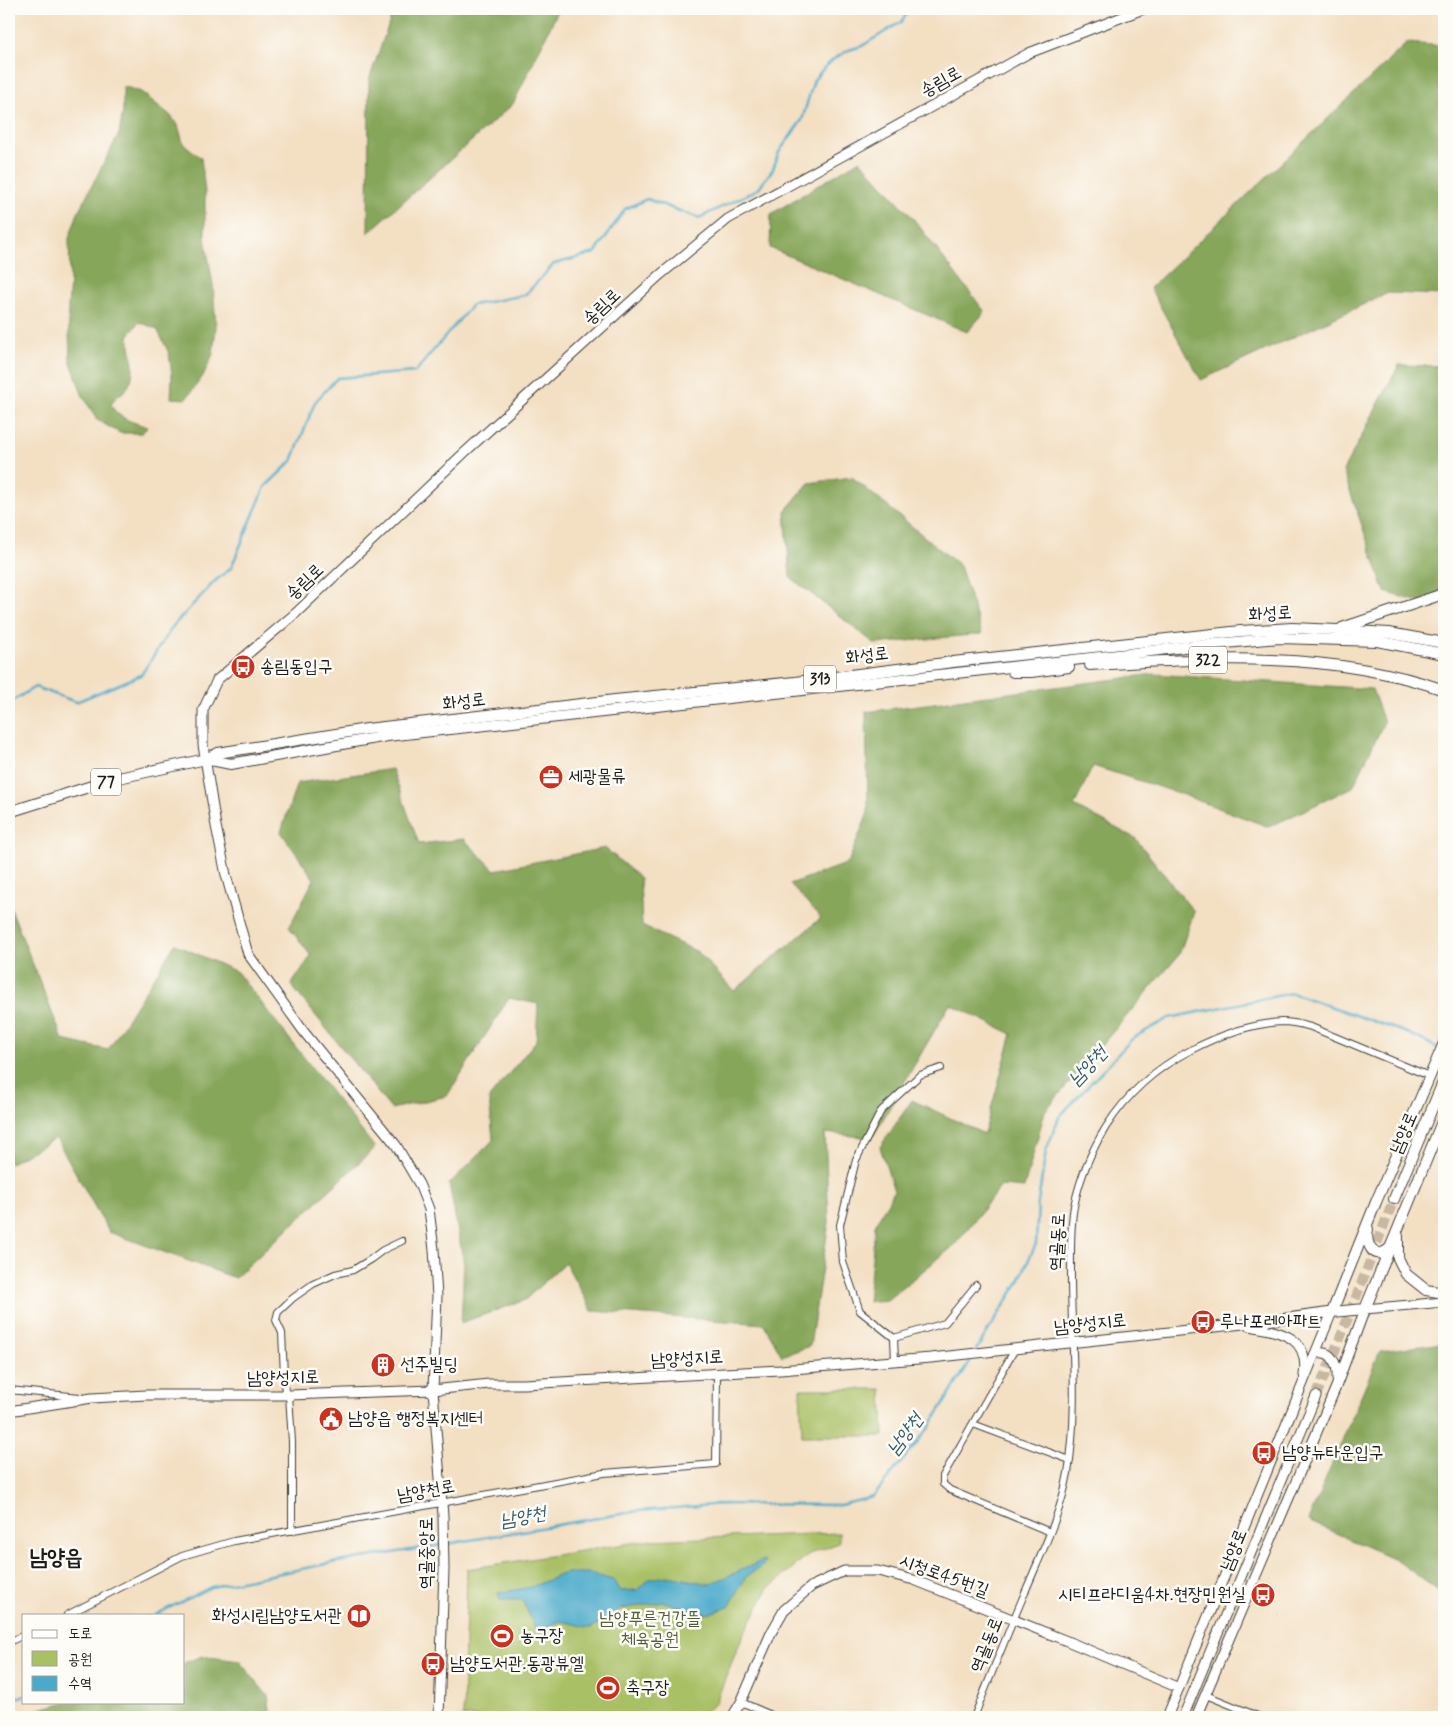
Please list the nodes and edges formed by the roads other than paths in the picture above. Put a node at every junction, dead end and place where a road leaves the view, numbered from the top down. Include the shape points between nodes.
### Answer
1 (1143, 9) edge
2 (1444, 592) edge
3 (1337, 630) junction
4 (1442, 642) edge
5 (1444, 654) edge
6 (970, 671) junction
7 (1444, 690) edge
8 (206, 759) junction
9 (9, 812) edge
10 (1444, 1042) edge
11 (941, 1068) dead end
12 (1431, 1072) junction
13 (1444, 1080) edge
14 (1444, 1117) edge
15 (1394, 1199) tunnel mouth
16 (1376, 1202) junction
17 (1401, 1221) junction
18 (402, 1241) dead end
19 (1389, 1249) junction
20 (976, 1285) dead end
21 (1444, 1293) edge
22 (1444, 1302) edge
23 (1365, 1310) junction
24 (1332, 1312) junction
25 (1243, 1324) junction
26 (894, 1338) junction
27 (1072, 1343) junction
28 (1015, 1350) junction
29 (1316, 1354) junction
30 (895, 1361) junction
31 (717, 1374) junction
32 (1302, 1384) junction
33 (1336, 1387) junction
34 (9, 1390) edge
35 (433, 1390) junction
36 (287, 1395) junction
37 (1316, 1396) tunnel mouth
38 (92, 1398) junction
39 (9, 1411) edge
40 (973, 1424) junction
41 (1070, 1460) junction
42 (442, 1504) junction
43 (292, 1531) junction
44 (1050, 1532) junction
45 (70, 1614) edge
46 (1013, 1619) junction
47 (22, 1636) edge
48 (9, 1642) edge
49 (1179, 1688) junction
50 (1206, 1695) junction
51 (741, 1702) junction
52 (439, 1717) edge
53 (732, 1717) edge
54 (776, 1717) edge
55 (974, 1717) edge
56 (1168, 1717) edge
57 (1183, 1717) edge
58 (1196, 1717) edge
59 (1260, 1717) edge

1 - 8 main road, 송림로 via 1029,53 728,219 660,274 464,453 296,613 217,680 203,710
2 - 3 main road
3 - 4 main road, 화성로 / 313 via 1389,633
3 - 8 main road, 화성로 / 313 via 1241,631 615,700 367,729 227,752
5 - 6 main road, 화성로 / 313 via 1377,641 1279,638
6 - 7 main road, 322 via 1031,672 1091,664 1243,658 1348,666 1413,679
6 - 8 main road, 화성로 / 313 via 387,736 231,764
8 - 9 main road, 화성로 / 77 via 114,779
8 - 35 main road, 송림로 via 226,876 248,954 304,1032 396,1145 429,1208 437,1296
10 - 12 main road
11 - 26 street via 920,1075 881,1111 856,1160 840,1225 843,1262 860,1311
12 - 16 main road
12 - 27 street, 역골동로 via 1322,1030 1282,1022 1248,1028 1208,1042 1156,1072 1109,1122 1081,1180 1071,1231
13 - 15 main road, 남양로
14 - 17 main road
16 - 19 main road via 1367,1241 1376,1253
16 - 24 main road
17 - 19 main road
17 - 21 main road via 1397,1249 1406,1274 1426,1290
18 - 36 street via 353,1270 313,1284 278,1312 276,1320 282,1334
19 - 23 main road
20 - 26 street via 945,1323
22 - 23 main road
23 - 24 main road, 남양성지로
23 - 33 main road
24 - 25 main road, 남양성지로
24 - 29 main road
25 - 27 main road, 남양성지로
25 - 32 main road via 1277,1331 1294,1340 1305,1360
26 - 30 street
27 - 28 main road, 남양성지로
27 - 41 street, 역골동로
28 - 30 main road, 남양성지로
28 - 40 street
29 - 32 main road
29 - 33 main road via 1326,1352 1334,1361
30 - 31 main road, 남양성지로
31 - 35 main road, 남양성지로 via 489,1384
31 - 42 street, 남양천로 via 716,1464 604,1474
32 - 49 main road
33 - 50 main road
34 - 38 street
35 - 36 main road, 남양성지로
35 - 42 main road, 역골중앙로
36 - 38 main road, 남양성지로
36 - 43 street via 292,1442
37 - 57 main road, 남양로
38 - 39 main road, 남양성지로
40 - 41 street
40 - 44 street via 943,1476 943,1484 950,1490
41 - 44 street, 역골동로
42 - 43 street, 남양천로
42 - 52 main road, 역골중앙로 via 444,1569
43 - 45 street, 남양천로 via 234,1541 182,1556
44 - 46 street, 역골동로
46 - 49 main road, 시청로45번길
46 - 51 main road, 시청로45번길 via 914,1580 878,1570 844,1571 812,1586 784,1610
46 - 55 street, 역골동로
47 - 48 street
49 - 56 main road
50 - 58 main road
50 - 59 street
51 - 53 main road, 시청로45번길
51 - 54 street

